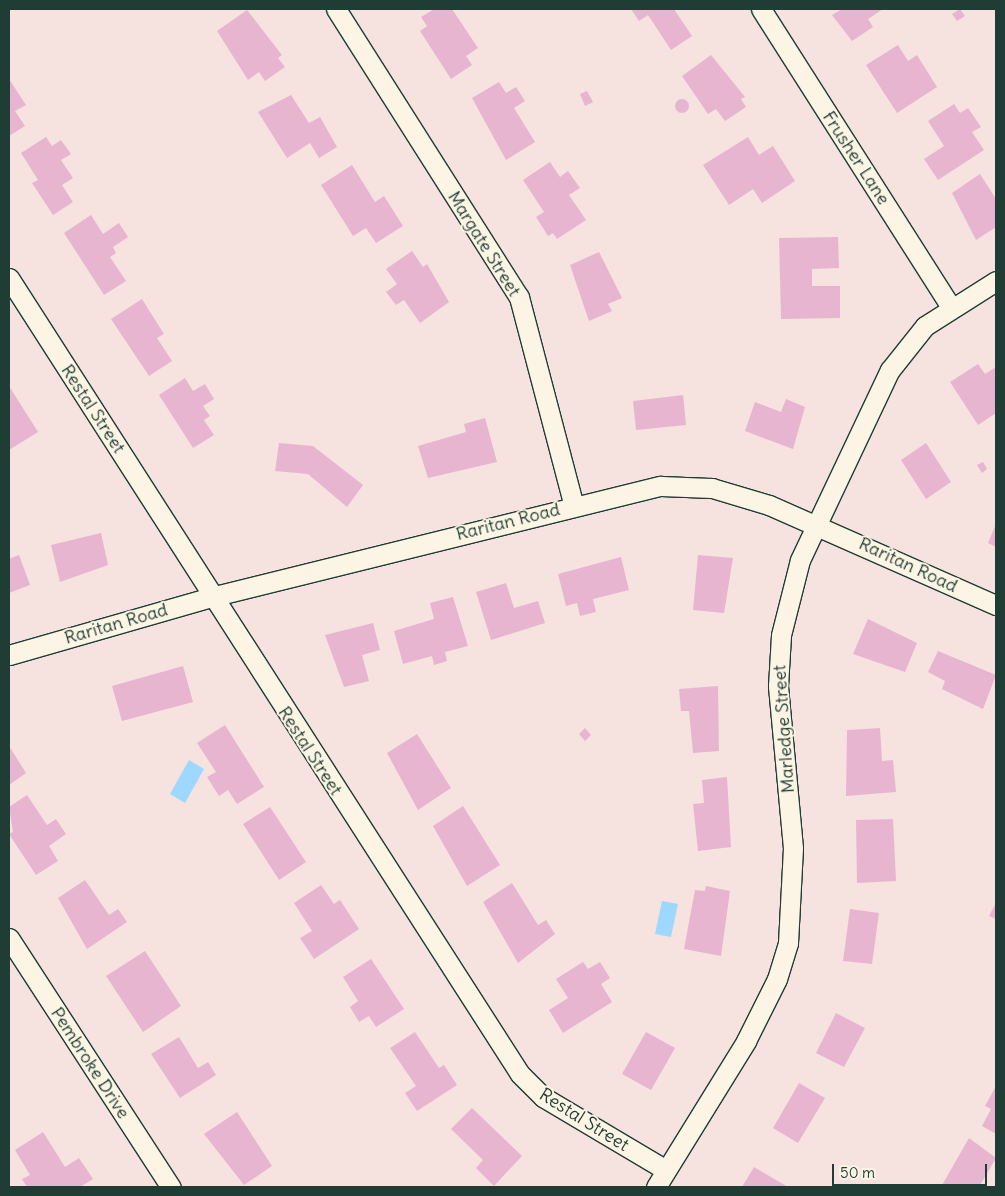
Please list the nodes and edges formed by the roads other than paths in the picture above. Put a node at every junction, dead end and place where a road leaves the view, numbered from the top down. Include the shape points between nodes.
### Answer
1 (336, 9) edge
2 (761, 9) edge
3 (9, 278) edge
4 (996, 280) edge
5 (951, 307) junction
6 (574, 506) junction
7 (817, 524) junction
8 (211, 597) junction
9 (996, 605) edge
10 (9, 655) edge
11 (9, 938) edge
12 (666, 1170) junction
13 (171, 1187) edge
14 (656, 1187) edge

1 - 6 street, Margate Street via 519,297
2 - 5 street, Frusher Lane
3 - 8 street, Restal Street
4 - 5 street, Marledge Street
5 - 7 street, Marledge Street via 925,326 890,370
6 - 7 street, Raritan Road via 661,486 712,488
6 - 8 street, Raritan Road
7 - 9 street, Raritan Road
7 - 12 street, Marledge Street via 800,560 780,635 778,686 793,848 788,943 778,979 746,1041
8 - 10 street, Raritan Road
8 - 12 street, Restal Street via 520,1074 543,1097
11 - 13 street, Pembroke Drive
12 - 14 street, Marledge Street

